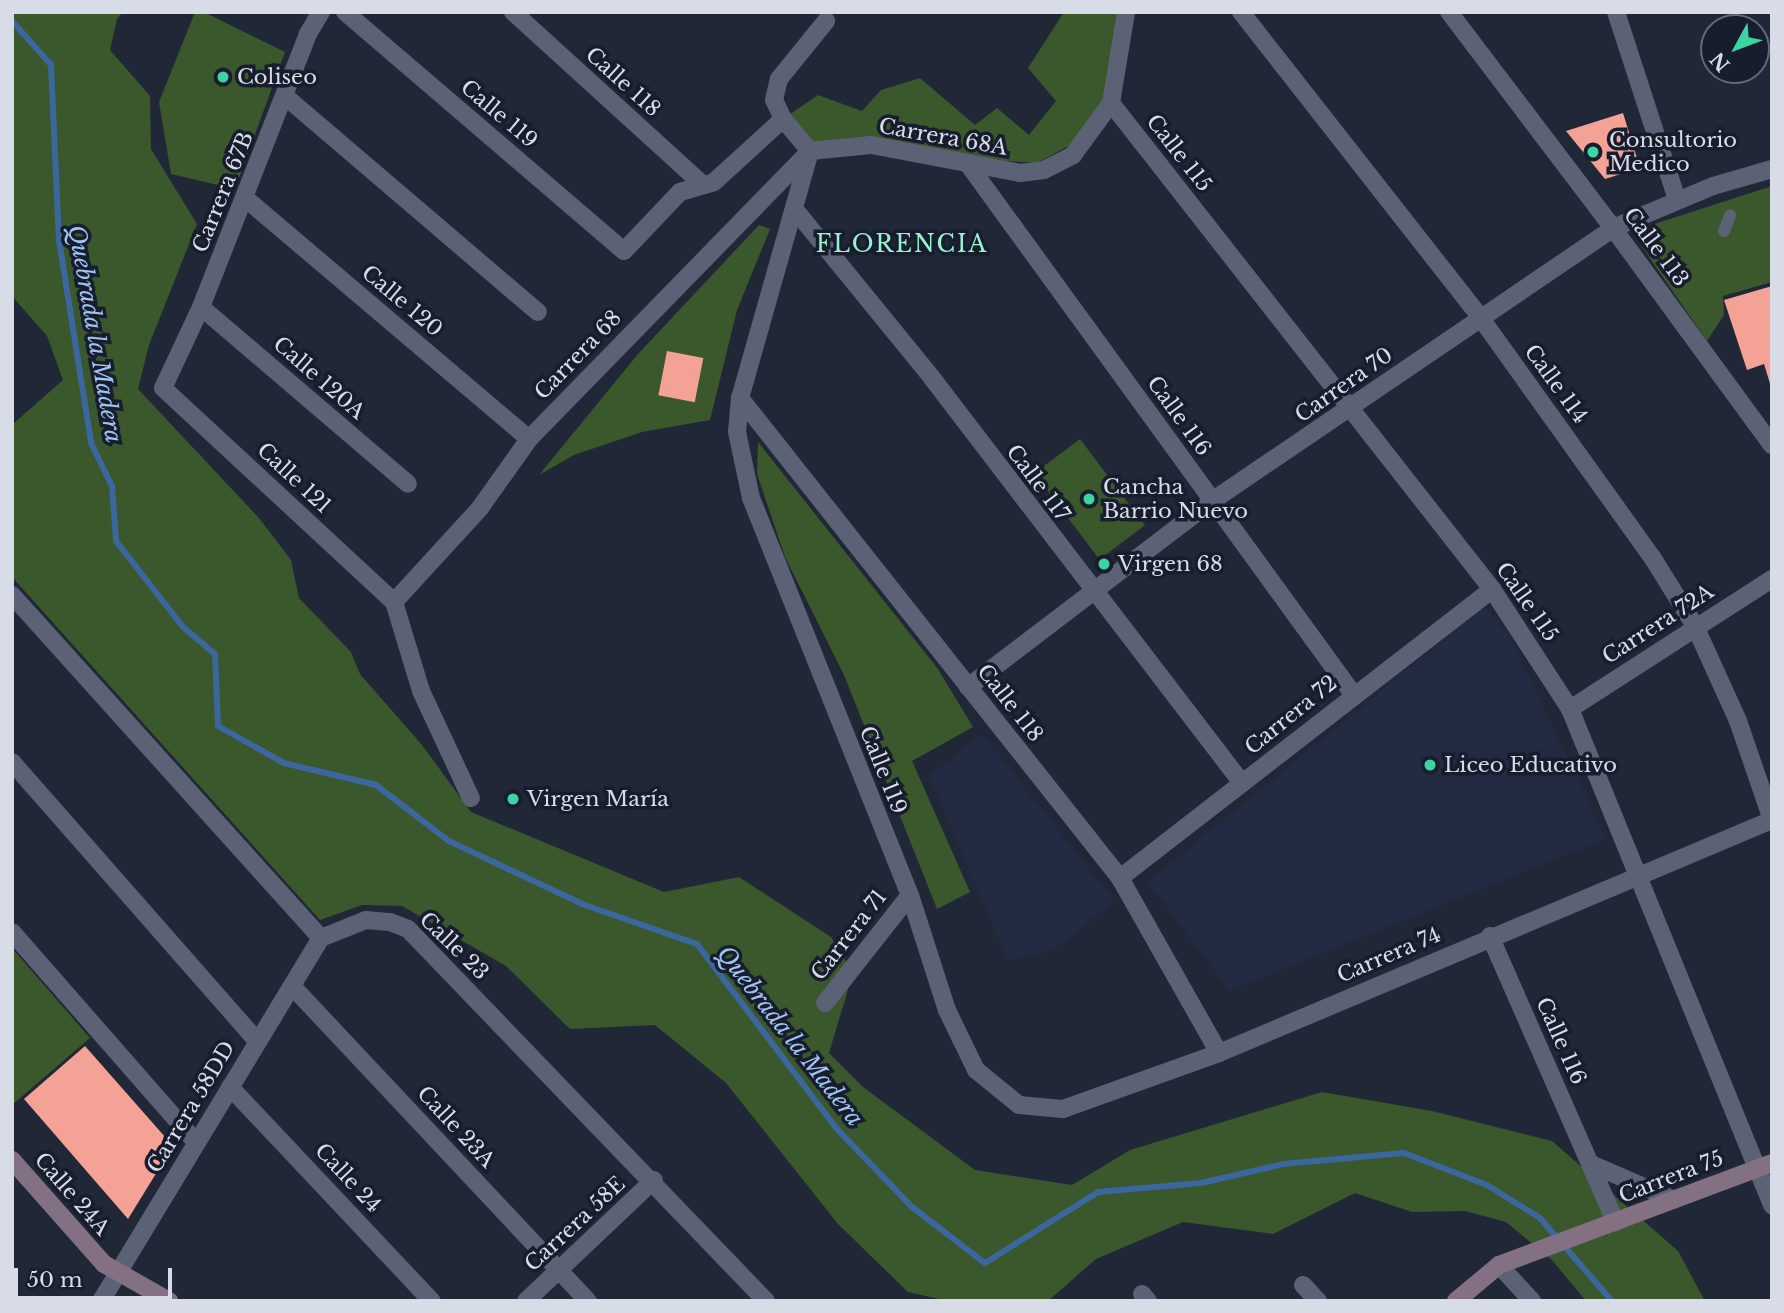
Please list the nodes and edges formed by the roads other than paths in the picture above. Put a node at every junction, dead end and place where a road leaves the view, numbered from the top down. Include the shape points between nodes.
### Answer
1 (321, 12) edge
2 (345, 12) edge
3 (513, 12) edge
4 (1126, 12) edge
5 (1241, 12) edge
6 (1450, 12) edge
7 (1616, 12) edge
8 (826, 21) dead end
9 (286, 97) junction
10 (1111, 103) junction
11 (783, 120) junction
12 (810, 151) junction
13 (968, 164) junction
14 (1772, 169) edge
15 (703, 185) junction
16 (245, 198) junction
17 (1677, 200) junction
18 (796, 211) junction
19 (1730, 215) dead end
20 (1613, 228) junction
21 (1724, 231) dead end
22 (201, 307) junction
23 (538, 312) dead end
24 (1480, 317) junction
25 (163, 388) joint
26 (740, 398) junction
27 (1351, 409) junction
28 (528, 439) junction
29 (1772, 444) edge
30 (408, 484) dead end
31 (1212, 501) junction
32 (1772, 579) edge
33 (1492, 589) junction
34 (1091, 592) junction
35 (12, 595) edge
36 (394, 602) junction
37 (1695, 626) junction
38 (968, 687) junction
39 (1353, 694) junction
40 (1570, 709) junction
41 (12, 762) edge
42 (1242, 783) junction
43 (471, 798) dead end
44 (1772, 820) edge
45 (1639, 876) junction
46 (1120, 878) junction
47 (910, 895) junction
48 (12, 932) edge
49 (1490, 936) junction
50 (321, 938) junction
51 (292, 986) junction
52 (825, 1003) dead end
53 (257, 1041) junction
54 (1219, 1053) junction
55 (230, 1087) junction
56 (1018, 1105) joint
57 (196, 1142) junction
58 (12, 1160) edge
59 (1591, 1164) junction
60 (1765, 1166) edge
61 (654, 1180) junction
62 (1674, 1200) junction
63 (1772, 1205) edge
64 (1616, 1223) junction
65 (1499, 1265) junction
66 (560, 1270) junction
67 (116, 1272) junction
68 (1303, 1285) dead end
69 (101, 1301) edge
70 (169, 1301) edge
71 (432, 1301) edge
72 (526, 1301) edge
73 (588, 1301) edge
74 (766, 1301) edge
75 (1318, 1301) edge
76 (1456, 1301) edge
77 (1532, 1301) edge

1 - 9 street, Carrera 67B via 308,33
2 - 15 street, Calle 119 via 624,251 680,192
3 - 15 street, Calle 118
4 - 10 street, Carrera 68A
5 - 24 street, Calle 114
6 - 20 street, Calle 113
7 - 17 street
8 - 11 street via 779,79 774,100
9 - 16 street, Carrera 67B
9 - 23 street
10 - 13 street, Carrera 68A via 1073,155 1044,170 1020,173
10 - 27 street, Calle 115
11 - 12 street
11 - 15 street via 714,182
12 - 13 street, Carrera 68A via 871,145
12 - 18 street
12 - 28 street, Carrera 68
13 - 31 street, Calle 116
14 - 17 street, Carrera 70
16 - 22 street, Carrera 67B
16 - 28 street, Calle 120
17 - 20 street, Carrera 70
18 - 26 street
18 - 34 street, Calle 117 via 932,379
19 - 21 street
20 - 24 street, Carrera 70
20 - 29 street, Calle 113
22 - 25 street, Carrera 67B
22 - 30 street, Calle 120A
24 - 27 street, Carrera 70
24 - 37 street, Calle 114 via 1652,556
25 - 36 street, Calle 121
26 - 38 street, Calle 118
26 - 47 street, Calle 119 via 737,432 751,498
27 - 31 street, Carrera 70
27 - 33 street, Calle 115
28 - 36 street, Carrera 68 via 480,508
31 - 34 street, Carrera 70
31 - 39 street, Calle 116
32 - 37 street, Carrera 72A
33 - 39 street, Carrera 72
33 - 40 street, Calle 115
34 - 38 street, Carrera 70
34 - 42 street, Calle 117
35 - 50 street
36 - 43 street via 421,691
37 - 40 street, Carrera 72A
37 - 44 street, Calle 114 via 1738,721
38 - 46 street, Calle 118
39 - 42 street, Carrera 72
40 - 45 street, Calle 115
41 - 53 street
42 - 46 street, Carrera 72
44 - 45 street, Carrera 74
45 - 49 street, Carrera 74
45 - 60 street, Calle 115
46 - 54 street, Calle 118
47 - 52 street, Carrera 71
47 - 56 street, Calle 119 via 947,1010 976,1070
48 - 57 street
49 - 54 street, Carrera 74
49 - 59 street, Calle 116
50 - 51 street, Carrera 58DD
50 - 61 street, Calle 23 via 366,920 408,929
51 - 53 street, Carrera 58DD
51 - 66 street, Calle 23A
53 - 55 street, Carrera 58DD
54 - 56 street, Carrera 74 via 1063,1109
55 - 57 street, Carrera 58DD
55 - 71 street, Calle 24
57 - 67 street, Carrera 58DD
58 - 67 main road, Calle 24A
59 - 62 street
59 - 64 street, Calle 116
60 - 62 main road, Carrera 75
60 - 63 street, Calle 115
61 - 66 street, Carrera 58E
61 - 74 street, Calle 23
62 - 64 main road, Carrera 75
64 - 65 main road, Carrera 75
65 - 76 main road
65 - 77 street
66 - 72 street, Carrera 58E
66 - 73 street, Calle 23A
67 - 69 street, Carrera 58DD
67 - 70 main road, Calle 24A
68 - 75 street

